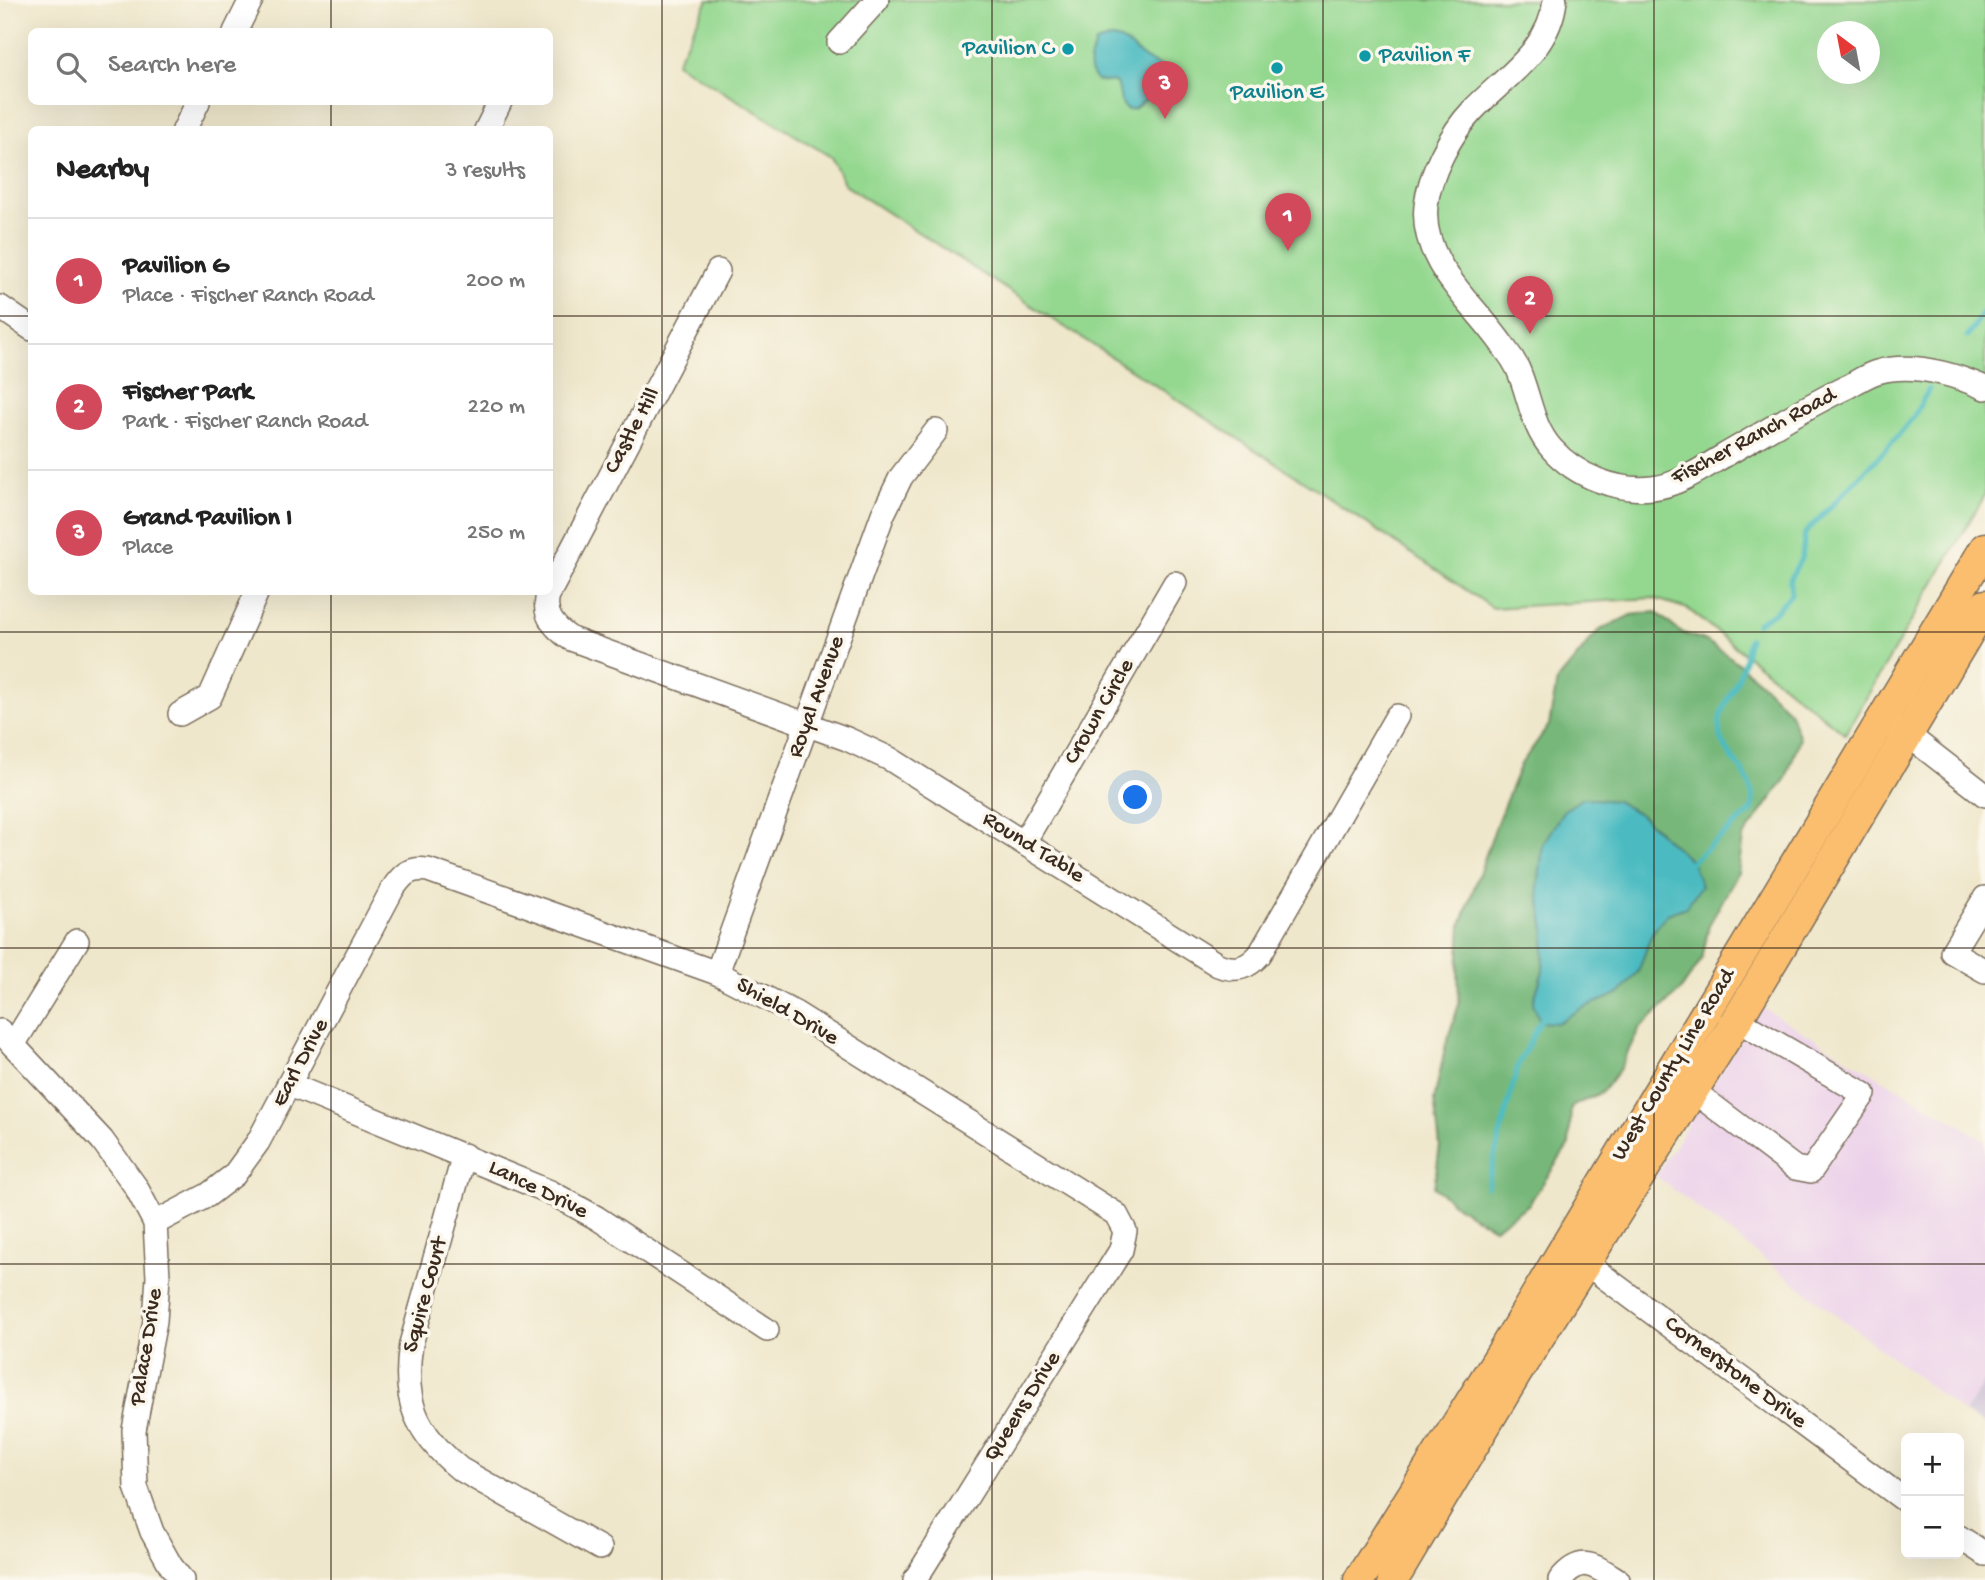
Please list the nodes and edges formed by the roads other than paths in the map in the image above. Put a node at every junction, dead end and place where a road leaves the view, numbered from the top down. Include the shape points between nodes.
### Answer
1 (251, 0) edge
2 (877, 0) edge
3 (1555, 0) edge
4 (237, 28) edge
5 (839, 42) dead end
6 (196, 105) edge
7 (498, 105) edge
8 (186, 126) edge
9 (488, 126) edge
10 (718, 271) dead end
11 (0, 307) edge
12 (28, 326) edge
13 (1985, 388) edge
14 (936, 431) dead end
15 (1985, 548) edge
16 (553, 583) edge
17 (1175, 583) dead end
18 (256, 595) edge
19 (548, 595) edge
20 (1985, 605) edge
21 (549, 617) joint
22 (180, 714) dead end
23 (1397, 716) dead end
24 (1882, 720) junction
25 (806, 725) junction
26 (1908, 735) junction
27 (1985, 795) edge
28 (1024, 842) junction
29 (410, 870) joint
30 (1985, 898) edge
31 (77, 941) dead end
32 (1985, 971) edge
33 (717, 973) junction
34 (1737, 1020) junction
35 (7, 1038) edge
36 (1681, 1081) junction
37 (290, 1085) junction
38 (464, 1155) junction
39 (155, 1223) junction
40 (1125, 1231) joint
41 (1575, 1254) junction
42 (767, 1330) dead end
43 (1901, 1497) edge
44 (1964, 1540) edge
45 (600, 1548) dead end
46 (1985, 1554) edge
47 (1387, 1573) edge
48 (182, 1580) edge
49 (915, 1580) edge
50 (1560, 1580) edge
51 (1618, 1580) edge

1 - 4 street
2 - 5 street
3 - 13 street, Fischer Ranch Road via 1544,33 1524,64 1470,112 1441,156 1426,206 1426,225 1437,257 1517,367 1537,428 1552,449 1598,480 1626,488 1654,488 1688,477 1830,394 1878,372 1911,369 1956,376
6 - 8 street
7 - 9 street
10 - 16 street, Castle Hill
11 - 12 street
14 - 25 street, Royal Avenue via 901,477 883,514
15 - 24 main road, West County Line Road
17 - 28 street, Crown Circle
18 - 22 street via 210,697
19 - 21 street, Castle Hill
20 - 26 main road, West County Line Road
21 - 25 street, Round Table via 571,639
23 - 28 street, Round Table via 1260,954 1242,968 1218,965
24 - 26 street
24 - 36 main road, West County Line Road
25 - 28 street, Round Table via 890,759
25 - 33 street, Royal Avenue
26 - 27 street
26 - 34 main road, West County Line Road
29 - 33 street, Shield Drive via 428,870
29 - 37 street, Earl Drive via 392,890
30 - 32 street via 1952,952
31 - 35 street
33 - 40 street, Shield Drive via 795,1013 1116,1214
34 - 36 main road, West County Line Road
34 - 36 street via 1864,1094 1811,1171 1795,1168
35 - 39 street, Palace Drive via 102,1140
36 - 41 main road, West County Line Road
37 - 38 street, Lance Drive
37 - 39 street, Earl Drive via 234,1175 208,1195
38 - 42 street, Lance Drive via 573,1204
38 - 45 street, Squire Court via 411,1344 409,1390 415,1414 423,1432 460,1469
39 - 48 street, Palace Drive via 155,1321 134,1430 135,1487 152,1532
40 - 49 street, Queens Drive via 1121,1250
41 - 43 street, Cornerstone Drive
41 - 47 main road, West County Line Road
44 - 46 street
50 - 51 street via 1580,1563

